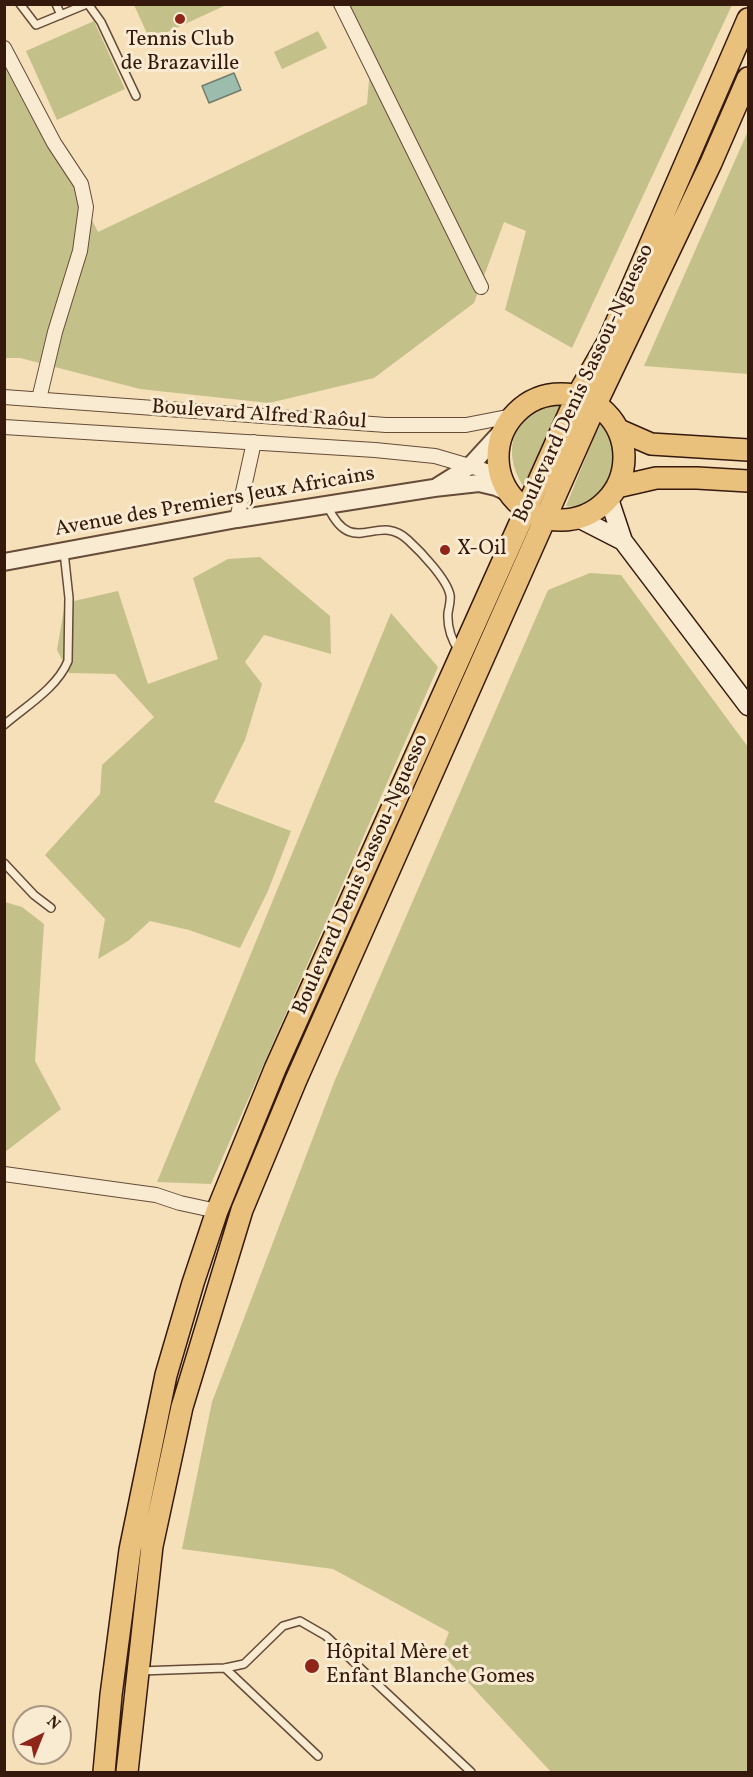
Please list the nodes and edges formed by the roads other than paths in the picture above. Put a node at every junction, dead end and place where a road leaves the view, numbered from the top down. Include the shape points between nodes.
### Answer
1 (20, 4) edge
2 (56, 4) edge
3 (87, 4) edge
4 (341, 4) edge
5 (61, 15) junction
6 (748, 19) edge
7 (4, 48) edge
8 (748, 78) edge
9 (136, 96) dead end
10 (481, 287) dead end
11 (4, 397) edge
12 (39, 399) junction
13 (586, 400) junction
14 (508, 423) junction
15 (4, 427) edge
16 (618, 430) junction
17 (254, 442) junction
18 (748, 450) edge
19 (470, 466) junction
20 (748, 481) edge
21 (505, 484) junction
22 (434, 488) junction
23 (613, 493) junction
24 (327, 504) junction
25 (526, 510) junction
26 (545, 518) junction
27 (578, 518) junction
28 (237, 519) junction
29 (623, 541) junction
30 (64, 552) junction
31 (4, 562) edge
32 (460, 653) junction
33 (748, 706) edge
34 (4, 725) edge
35 (4, 863) edge
36 (51, 908) dead end
37 (4, 1174) edge
38 (218, 1211) junction
39 (225, 1668) junction
40 (137, 1671) junction
41 (318, 1756) dead end
42 (105, 1773) edge
43 (127, 1773) edge
44 (471, 1773) edge

1 - 5 lane via 36,25
2 - 5 lane
3 - 5 lane
3 - 9 lane via 101,22
4 - 10 street
6 - 13 main road, Boulevard Denis Sassou-Nguesso
7 - 12 street via 54,143 81,184 86,207 80,251
8 - 13 main road, Boulevard Denis Sassou-Nguesso via 711,163
11 - 12 street, Boulevard Alfred Raôul
12 - 14 street, Boulevard Alfred Raôul via 386,425
13 - 14 main road via 559,394 541,397 525,405
13 - 16 main road via 609,416
13 - 25 main road, Boulevard Denis Sassou-Nguesso
13 - 26 main road, Boulevard Denis Sassou-Nguesso
14 - 19 street, Avenue des Premiers Jeux Africains
14 - 21 main road via 498,460
15 - 17 street, Boulevard Alfred Raôul
16 - 18 main road via 651,444
16 - 23 main road via 624,468
17 - 19 street, Boulevard Alfred Raôul via 435,456
17 - 28 street
19 - 21 street, Boulevard Alfred Raôul
19 - 22 street, Avenue des Premiers Jeux Africains
20 - 23 main road via 656,478
21 - 22 street, Avenue des Premiers Jeux Africains
21 - 25 main road
22 - 24 street, Avenue des Premiers Jeux Africains
23 - 27 main road via 595,511
23 - 29 main road
24 - 28 street, Avenue des Premiers Jeux Africains
24 - 32 lane via 335,522 349,533 392,531 416,548 449,591 449,634
25 - 26 main road
25 - 32 main road, Boulevard Denis Sassou-Nguesso
26 - 27 main road
26 - 40 main road, Boulevard Denis Sassou-Nguesso via 242,1210 182,1407 152,1546
27 - 29 main road
28 - 30 street, Avenue des Premiers Jeux Africains
29 - 33 main road
30 - 31 street, Avenue des Premiers Jeux Africains
30 - 34 lane via 69,598 68,661 49,687
32 - 38 main road, Boulevard Denis Sassou-Nguesso via 275,1069
35 - 36 lane
37 - 38 street via 137,1192
38 - 42 main road, Boulevard Denis Sassou-Nguesso via 166,1375 130,1550
39 - 40 lane
39 - 41 lane
39 - 44 lane via 244,1664 283,1626 300,1621 326,1636
40 - 43 main road, Boulevard Denis Sassou-Nguesso

